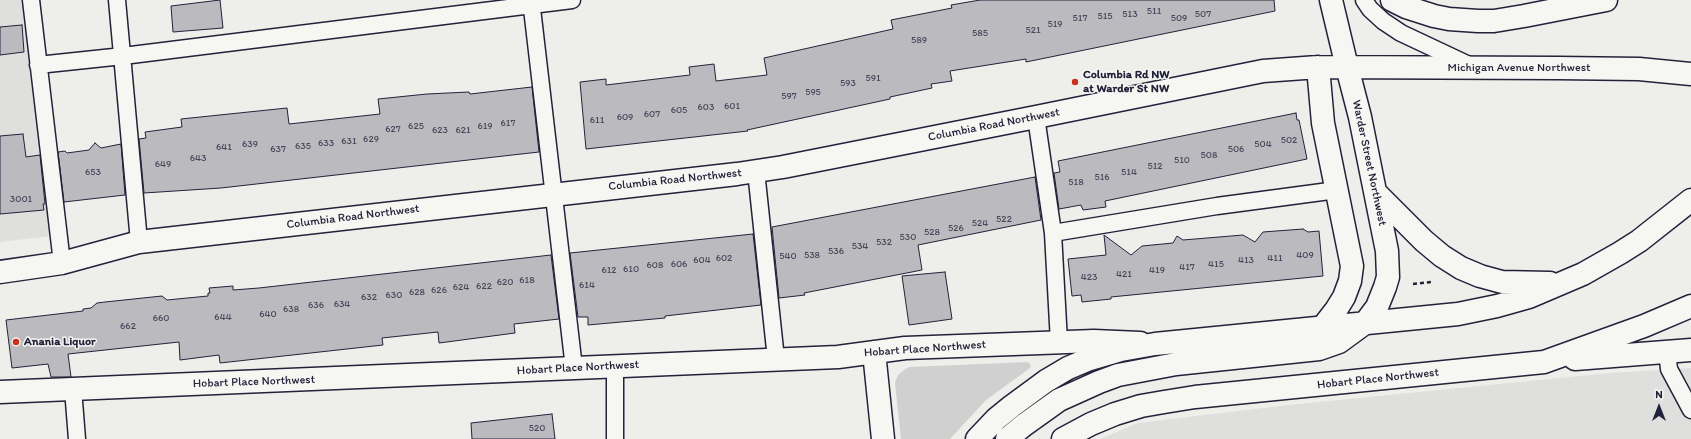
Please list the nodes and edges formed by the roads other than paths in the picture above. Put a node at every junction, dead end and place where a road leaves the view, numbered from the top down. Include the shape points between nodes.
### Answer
1 (31, 0) edge
2 (117, 0) edge
3 (572, 0) edge
4 (1331, 0) edge
5 (1364, 0) edge
6 (1392, 0) edge
7 (1606, 0) edge
8 (531, 3) edge
9 (123, 56) junction
10 (38, 65) junction
11 (1318, 67) junction
12 (1347, 67) junction
13 (1474, 67) junction
14 (1691, 74) edge
15 (1036, 117) junction
16 (756, 171) junction
17 (1337, 190) junction
18 (1375, 192) junction
19 (553, 194) junction
20 (1691, 200) edge
21 (1053, 233) junction
22 (139, 242) junction
23 (62, 263) junction
24 (0, 272) edge
25 (1565, 283) junction
26 (1691, 306) edge
27 (1364, 323) junction
28 (1322, 328) junction
29 (1059, 342) junction
30 (1155, 344) junction
31 (1691, 350) edge
32 (1667, 351) junction
33 (874, 352) junction
34 (776, 359) junction
35 (1544, 362) junction
36 (615, 366) junction
37 (574, 368) junction
38 (73, 389) junction
39 (0, 392) edge
40 (1691, 410) edge
41 (77, 439) edge
42 (615, 439) edge
43 (883, 439) edge
44 (977, 439) edge
45 (1007, 439) edge
46 (1063, 439) edge

1 - 10 lane
2 - 9 lane
3 - 8 lane
4 - 12 main road, Warder Street Northwest
5 - 13 lane via 1383,21 1401,33
6 - 7 main road via 1419,12 1449,20 1494,21
8 - 9 lane
8 - 19 lane
9 - 10 lane
9 - 22 lane
10 - 23 lane
11 - 12 main road, Columbia Road Northwest
11 - 15 main road, Columbia Road Northwest via 1263,71
11 - 17 main road via 1323,123
12 - 13 main road, Michigan Avenue Northwest
12 - 18 main road, Warder Street Northwest
13 - 14 main road, Michigan Avenue Northwest via 1639,69
15 - 16 main road, Columbia Road Northwest
15 - 21 lane
16 - 19 main road, Columbia Road Northwest
16 - 34 lane
17 - 21 lane via 1217,206
17 - 28 main road via 1351,258 1351,273 1347,290
18 - 25 main road via 1424,241 1462,268 1502,282
18 - 27 main road, Warder Street Northwest via 1385,234 1388,277 1377,307
19 - 22 main road, Columbia Road Northwest
19 - 37 lane
20 - 25 main road, Hobart Place Northwest via 1640,241
21 - 29 lane
22 - 23 main road, Columbia Road Northwest
23 - 24 main road, Columbia Road Northwest
25 - 27 main road, Hobart Place Northwest via 1529,297 1478,310
26 - 35 main road, Hobart Place Northwest
27 - 28 main road, Hobart Place Northwest
27 - 45 main road, Warder Street Northwest via 1339,342 1319,349 1162,366 1118,375 1059,400
28 - 30 main road, Hobart Place Northwest
29 - 30 main road, Hobart Place Northwest
29 - 33 main road, Hobart Place Northwest via 905,348
30 - 44 main road, Hobart Place Northwest via 1104,354 1068,368 1012,406
31 - 32 main road
32 - 35 main road
32 - 40 lane via 1669,369
33 - 34 main road, Hobart Place Northwest
33 - 43 main road
34 - 36 main road, Hobart Place Northwest
35 - 46 main road, Hobart Place Northwest via 1195,397 1141,406 1115,414
36 - 37 main road, Hobart Place Northwest
36 - 42 lane
37 - 38 main road, Hobart Place Northwest
38 - 39 main road, Hobart Place Northwest
38 - 41 lane

